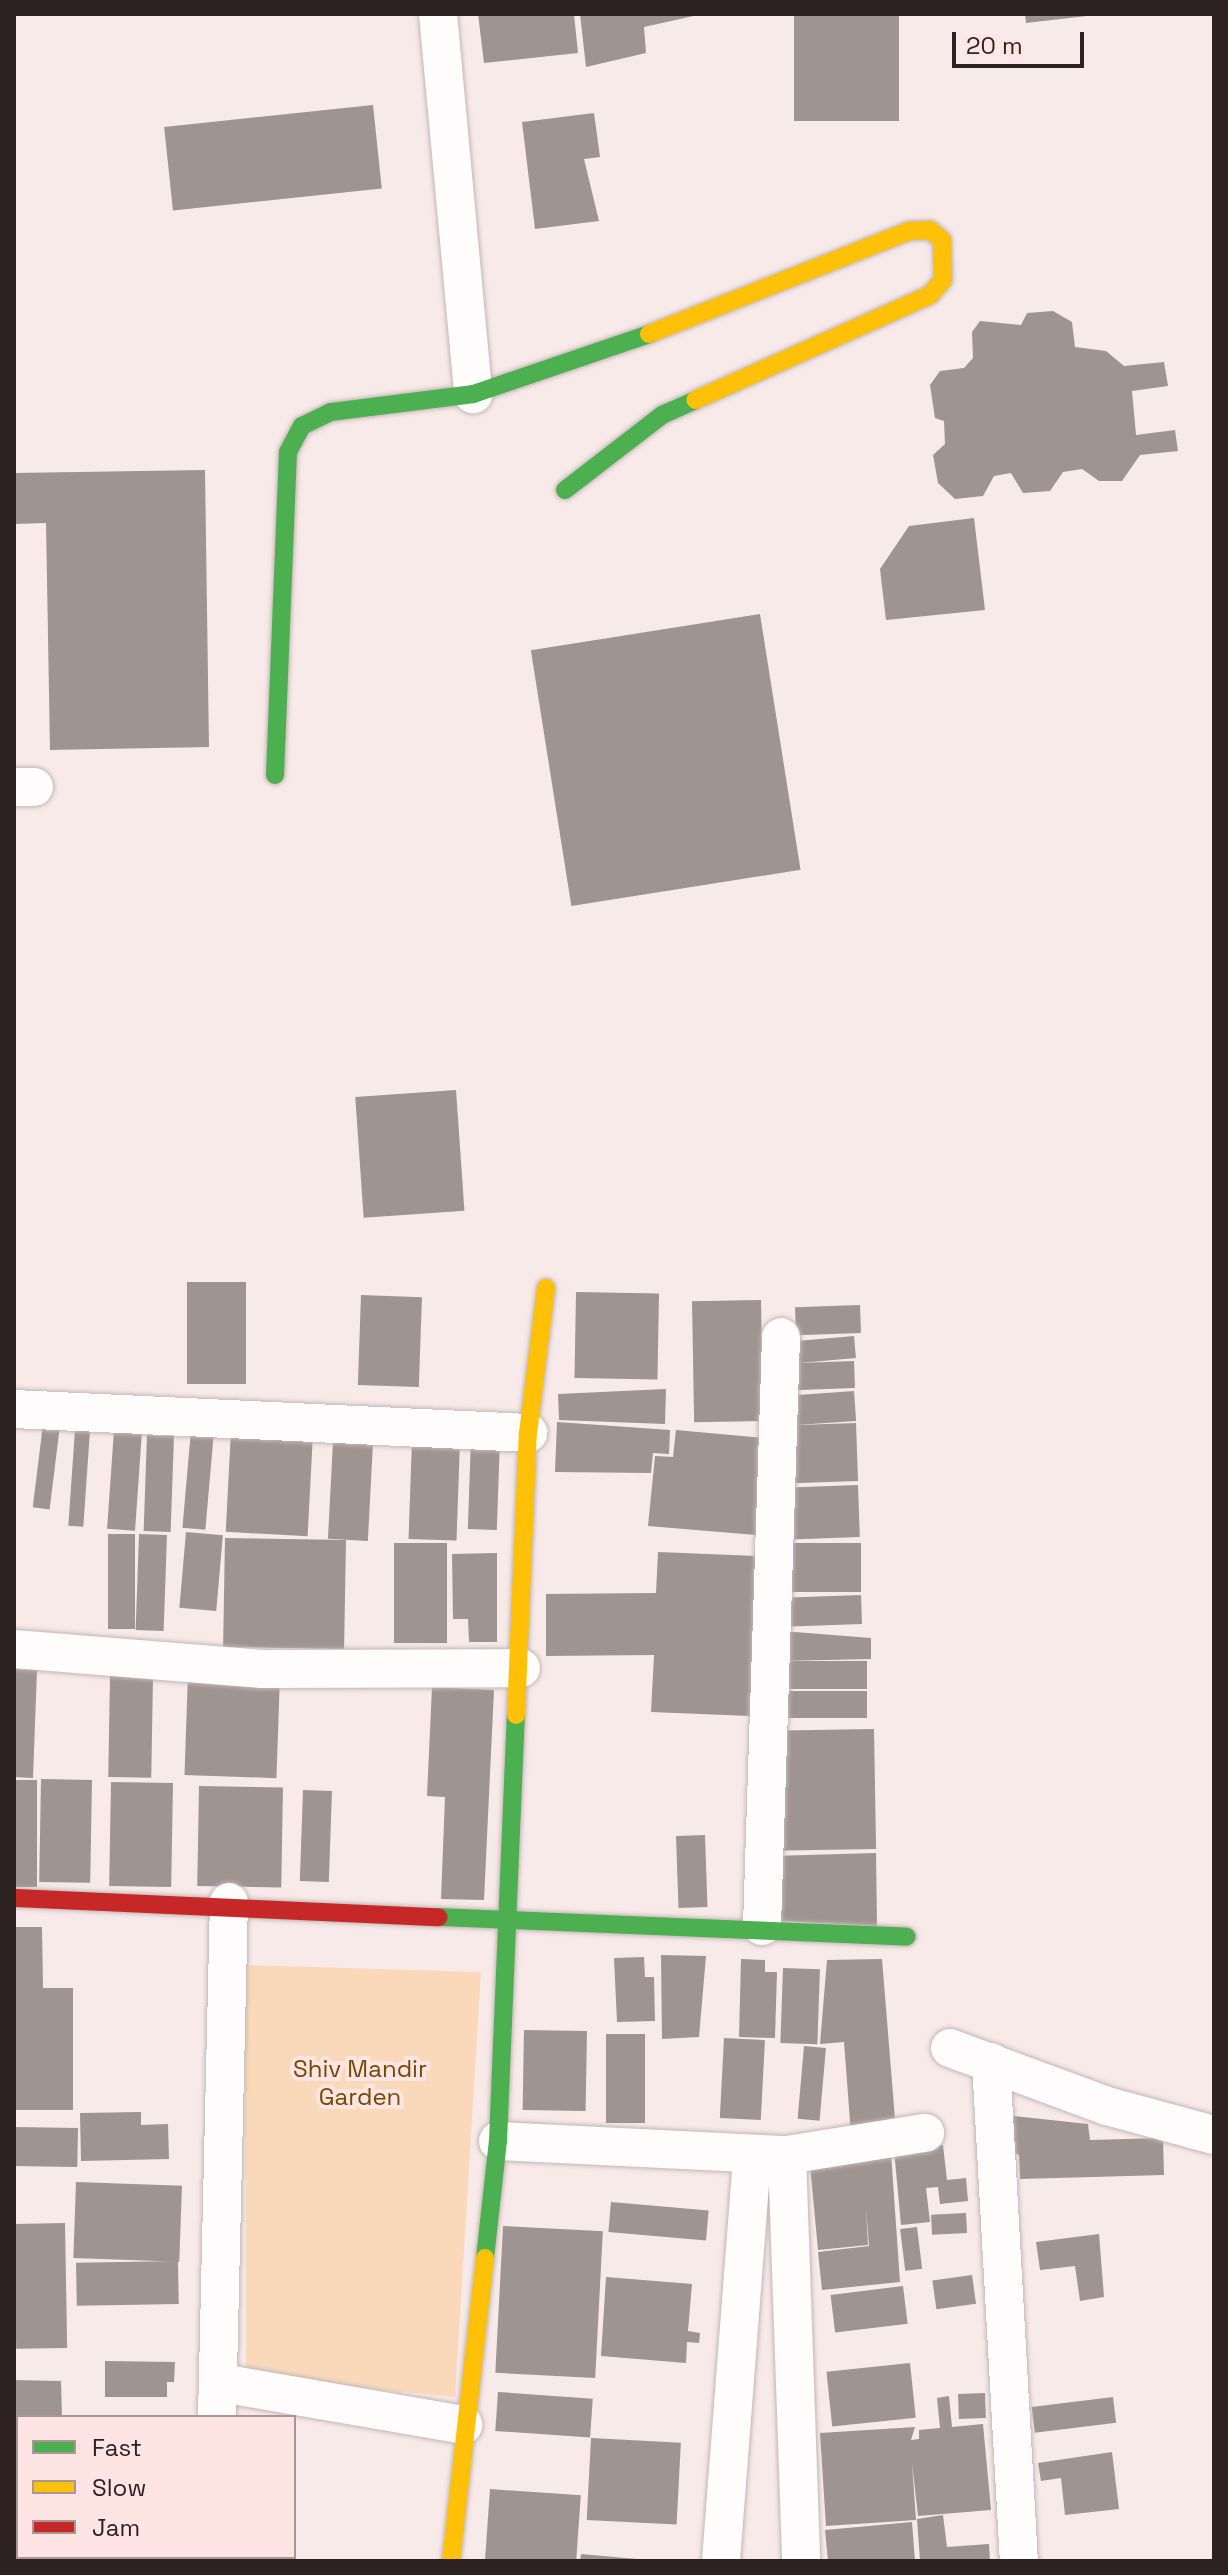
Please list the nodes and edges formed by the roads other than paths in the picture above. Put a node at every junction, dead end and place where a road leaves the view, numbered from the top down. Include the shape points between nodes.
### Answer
1 (438, 14) edge
2 (473, 394) junction
3 (565, 490) dead end
4 (275, 775) dead end
5 (546, 1288) dead end
6 (781, 1337) dead end
7 (14, 1409) edge
8 (528, 1433) junction
9 (14, 1649) edge
10 (521, 1668) junction
11 (14, 1898) edge
12 (229, 1902) junction
13 (510, 1915) junction
14 (762, 1926) junction
15 (907, 1937) dead end
16 (950, 2048) dead end
17 (991, 2062) junction
18 (925, 2133) dead end
19 (1214, 2135) edge
20 (498, 2141) junction
21 (770, 2155) junction
22 (219, 2400) edge
23 (463, 2425) junction
24 (451, 2561) edge
25 (721, 2561) edge
26 (801, 2561) edge
27 (1019, 2561) edge

1 - 2 street
2 - 3 street via 738,303 909,231 930,230 942,240 943,280 930,295 662,415
2 - 4 street via 331,412 302,426 288,452
5 - 8 street
6 - 14 street
7 - 8 street
8 - 10 street
9 - 10 street via 262,1669
10 - 13 street
11 - 12 street
12 - 13 street
12 - 22 street
13 - 14 street
13 - 20 street
14 - 15 street
16 - 17 street
17 - 19 street via 1107,2106
17 - 27 street
18 - 21 street
20 - 21 street
20 - 23 street
21 - 25 street
21 - 26 street
22 - 23 street
23 - 24 street

